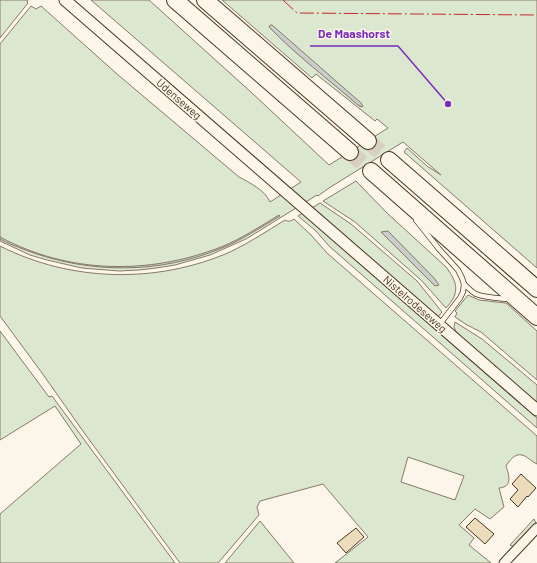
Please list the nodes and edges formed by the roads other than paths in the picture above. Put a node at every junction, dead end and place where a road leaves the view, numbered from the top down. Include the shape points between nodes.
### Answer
1 (65, 0) edge
2 (175, 0) edge
3 (206, 0) edge
4 (368, 141) tunnel mouth
5 (350, 152) tunnel mouth
6 (389, 160) tunnel mouth
7 (371, 171) tunnel mouth
8 (389, 186) junction
9 (294, 199) joint
10 (407, 209) dead end
11 (412, 215) dead end
12 (464, 284) junction
13 (537, 289) edge
14 (516, 299) junction
15 (537, 317) edge
16 (439, 325) junction
17 (537, 410) edge
18 (537, 528) edge
19 (504, 563) edge

1 - 9 street, Udenseweg
2 - 5 highway
3 - 4 highway
6 - 13 highway
7 - 8 highway
8 - 10 lane
8 - 14 highway
9 - 16 street, Nistelrodeseweg
11 - 12 lane via 458,270
12 - 14 lane via 481,296
12 - 16 lane via 460,298
14 - 15 highway
16 - 17 street, Nistelrodeseweg
18 - 19 street

